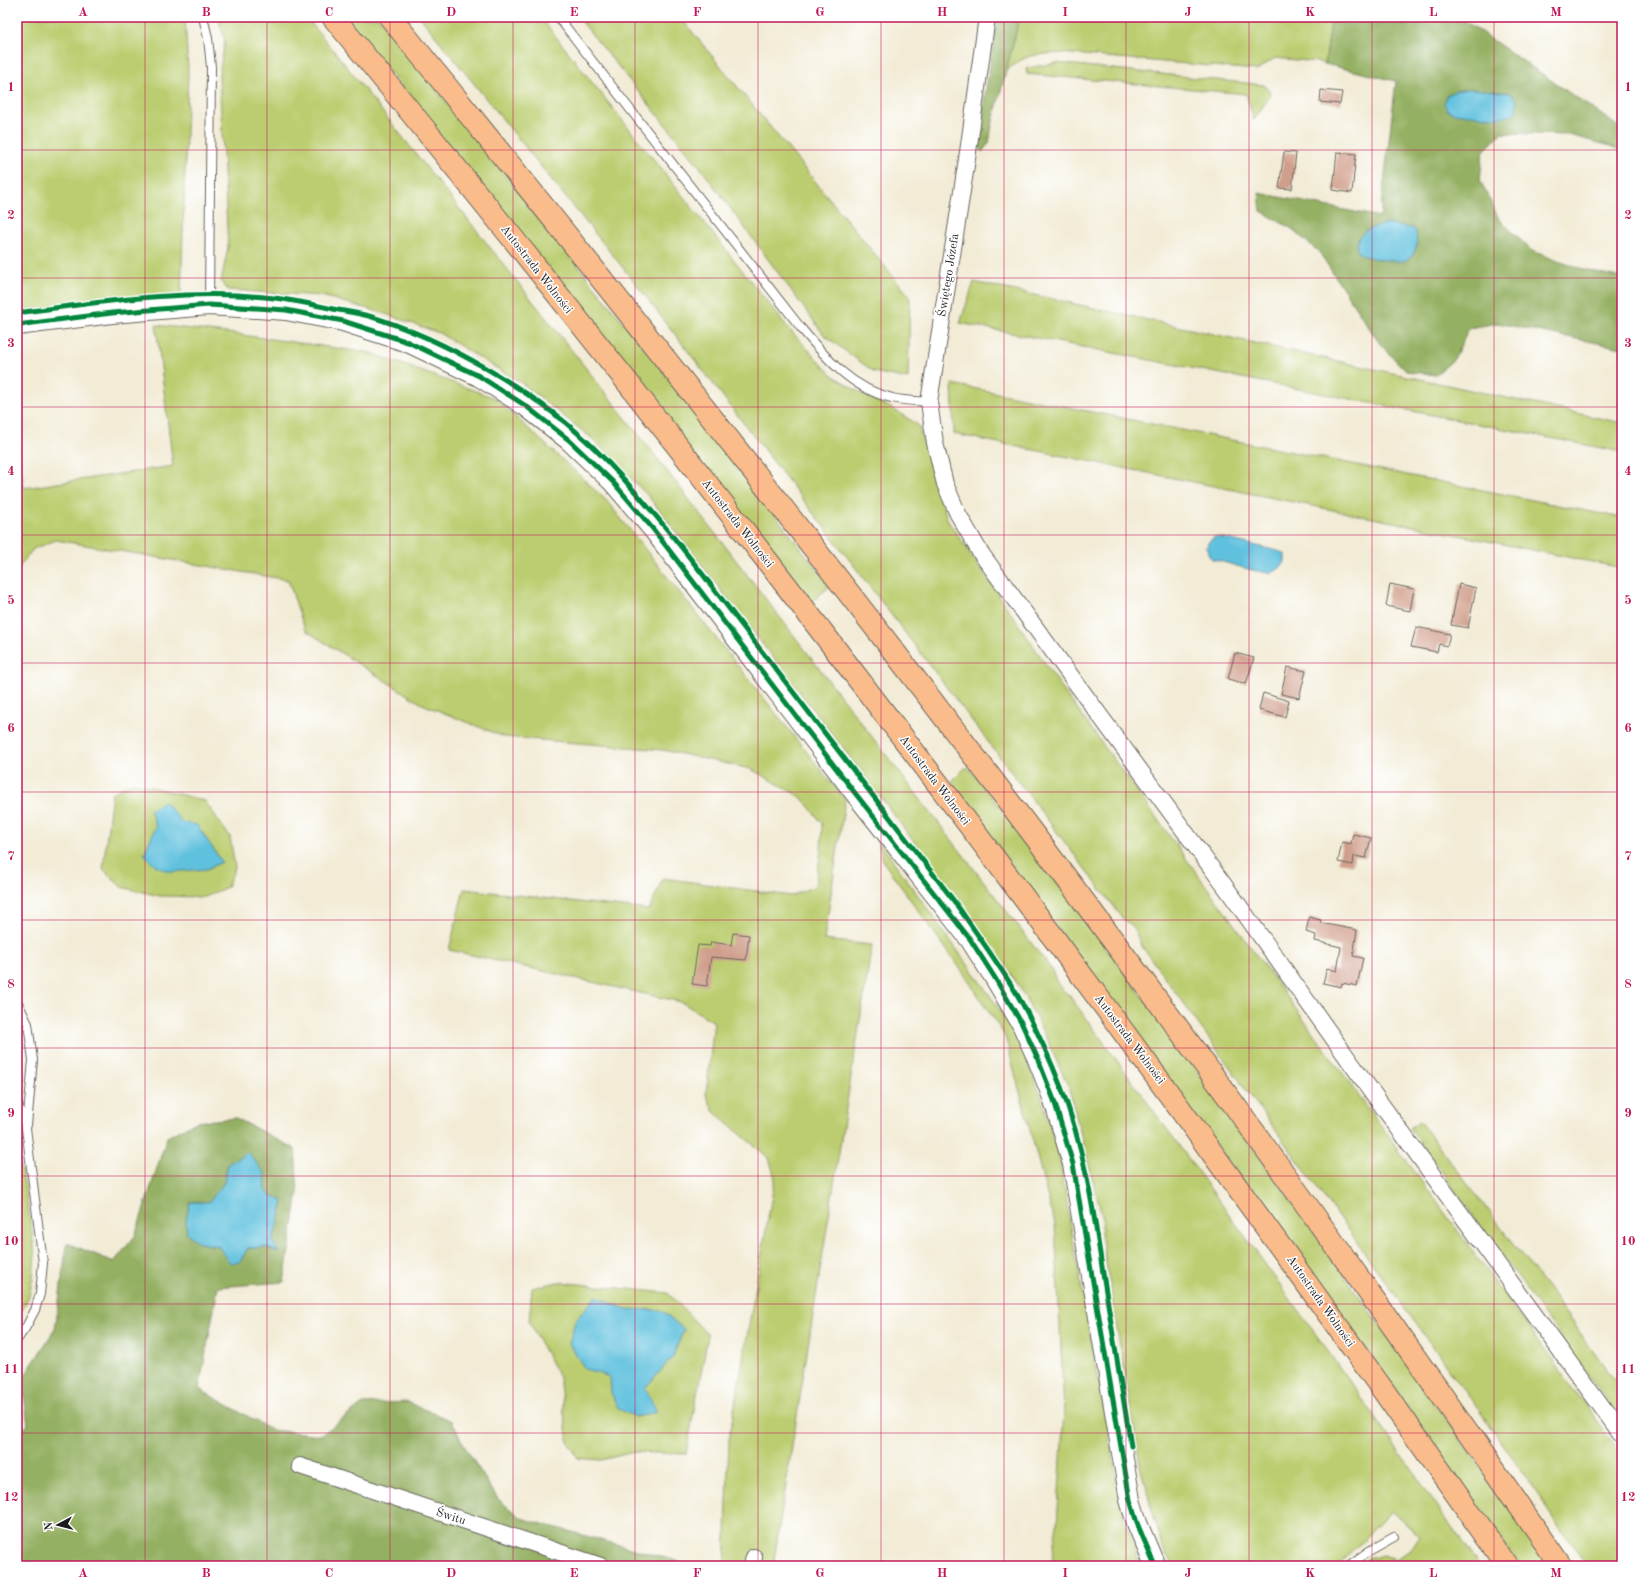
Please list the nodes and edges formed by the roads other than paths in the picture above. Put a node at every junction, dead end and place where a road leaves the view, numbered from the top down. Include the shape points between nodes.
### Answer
1 (203, 17) edge
2 (333, 17) edge
3 (390, 17) edge
4 (558, 17) edge
5 (987, 17) edge
6 (209, 304) junction
7 (17, 325) edge
8 (929, 402) junction
9 (17, 1001) edge
10 (17, 1101) edge
11 (26, 1128) junction
12 (17, 1340) edge
13 (1622, 1435) edge
14 (300, 1466) dead end
15 (1394, 1537) dead end
16 (602, 1566) edge
17 (1155, 1566) edge
18 (1348, 1566) edge
19 (1507, 1566) edge
20 (1561, 1566) edge

1 - 6 lane via 211,67
2 - 19 highway, Autostrada Wolności via 636,395 921,761 1297,1267
3 - 20 highway via 665,357 1011,806 1248,1124
4 - 8 lane via 801,328 834,366 864,388 892,398
5 - 8 street, Świętego Józefa
6 - 7 street
6 - 17 street via 271,308 308,314 343,321 408,342 490,383 526,406 569,440 613,482 653,529 970,939 1022,1024 1062,1123 1080,1200 1130,1500
8 - 13 street, Świętego Józefa via 945,484 980,552
9 - 11 lane via 28,1024 33,1060
10 - 11 lane
11 - 12 lane via 43,1263 40,1294 35,1310
14 - 16 street, Świtu
15 - 18 lane

